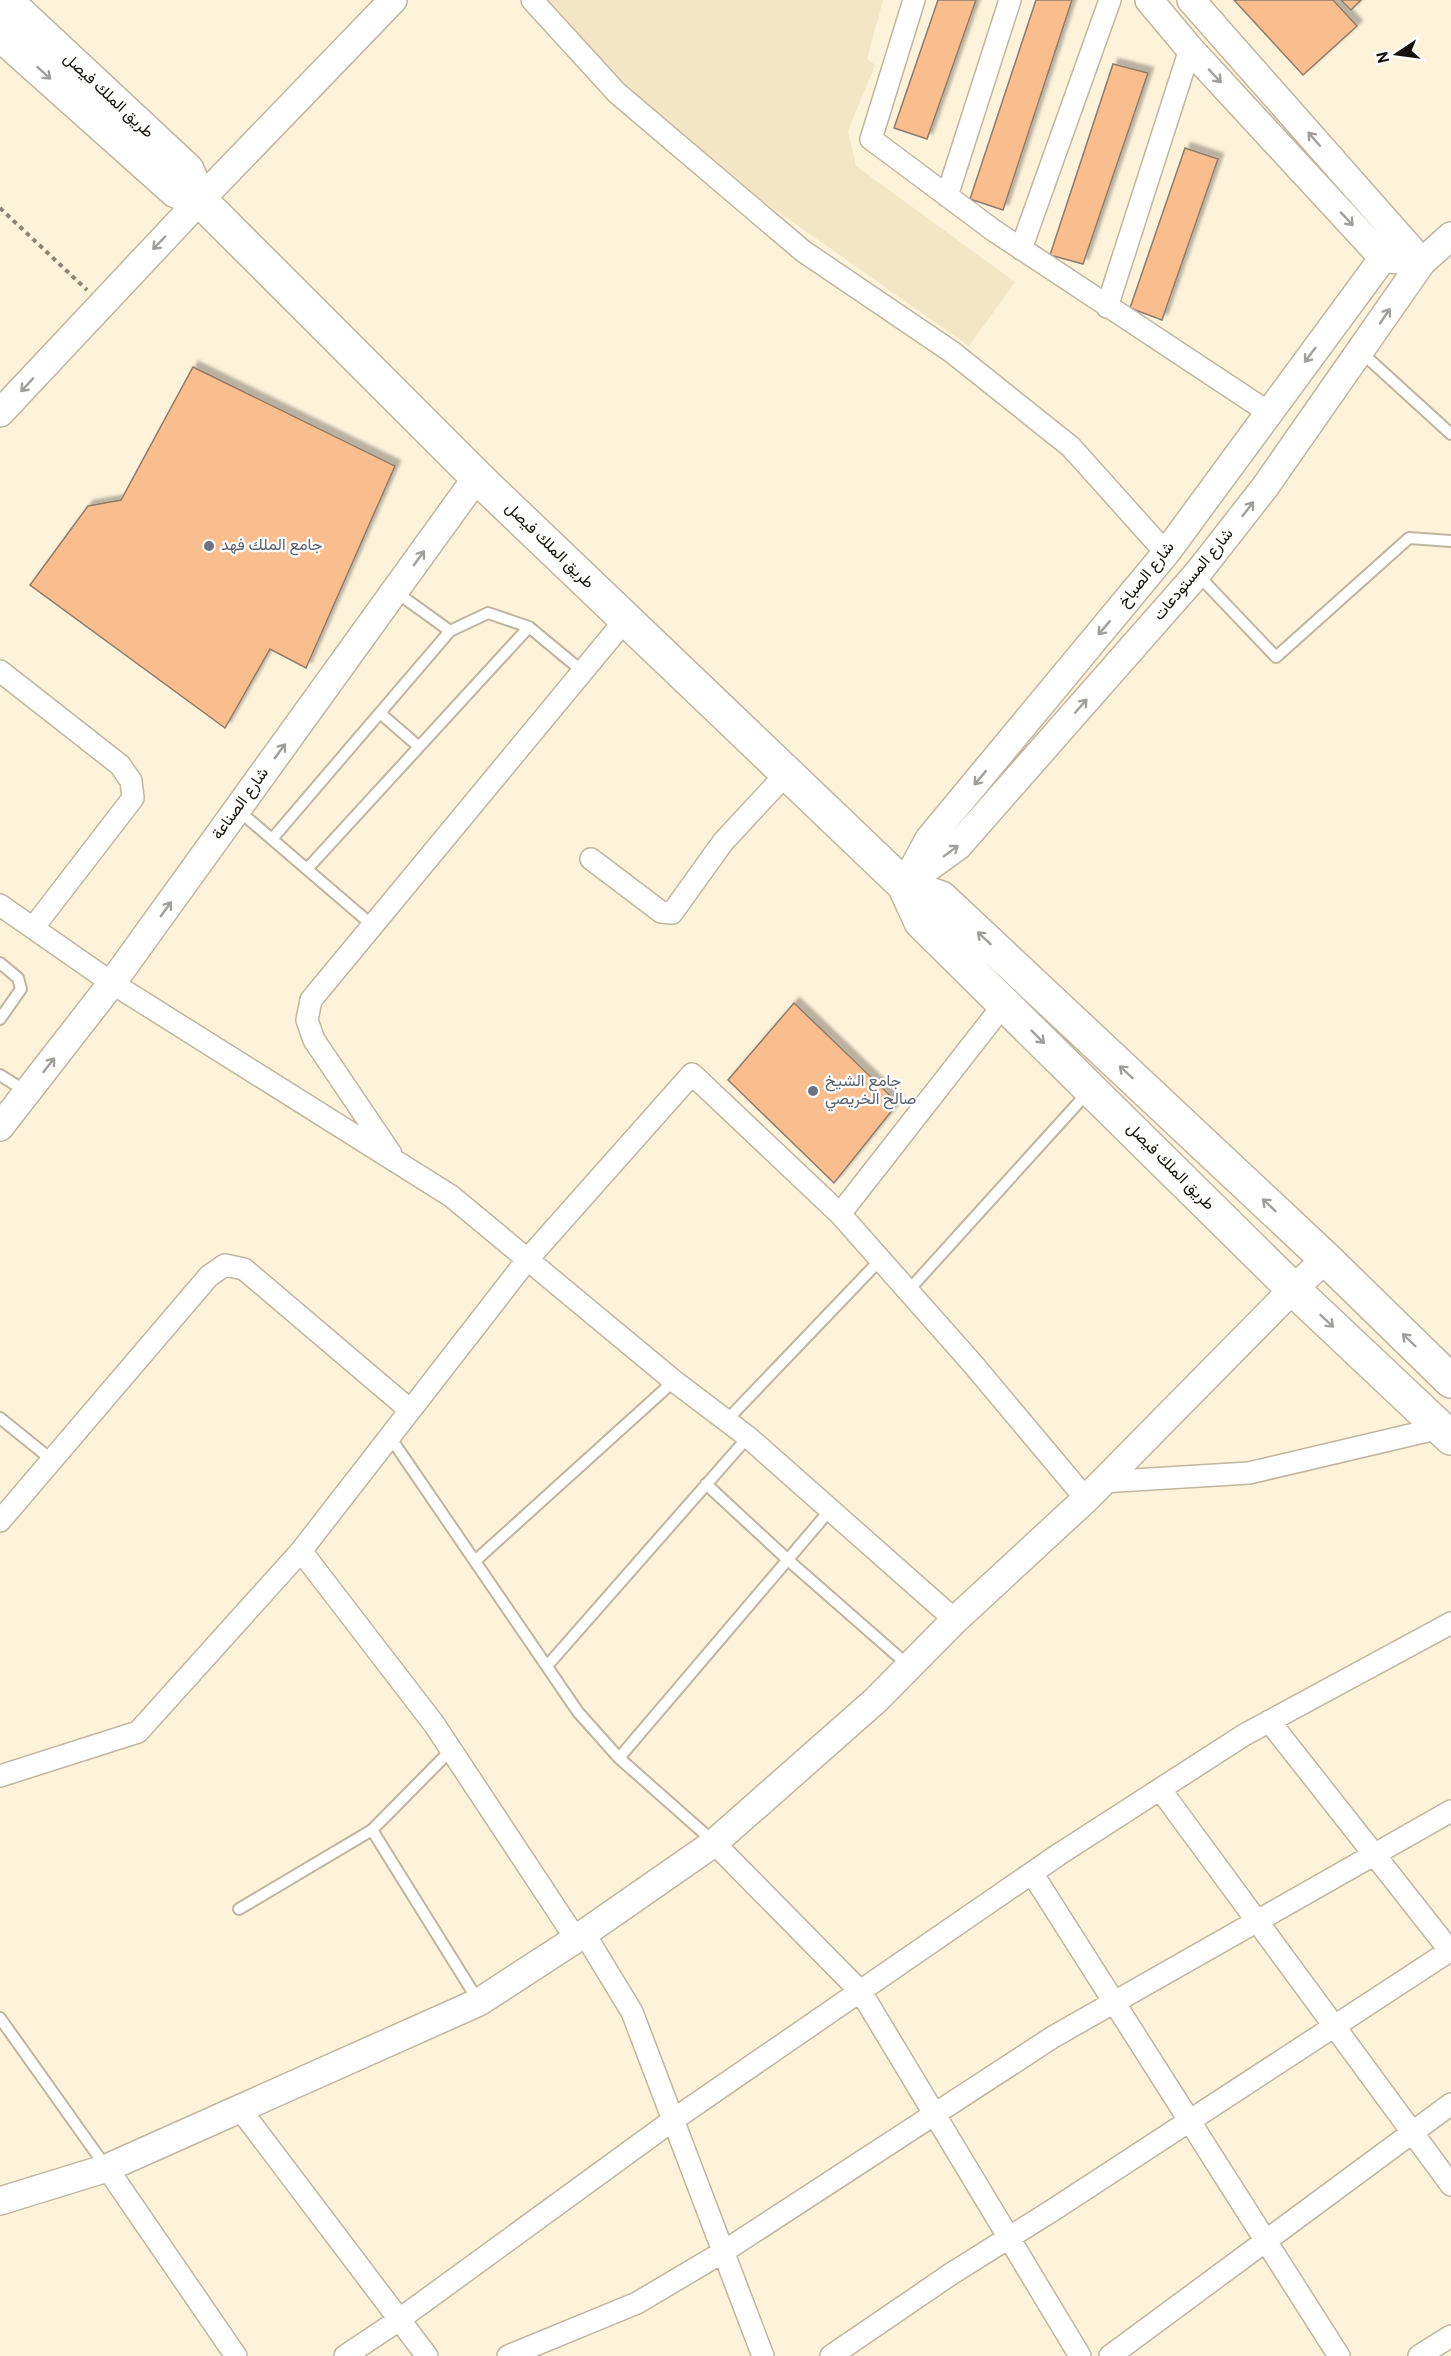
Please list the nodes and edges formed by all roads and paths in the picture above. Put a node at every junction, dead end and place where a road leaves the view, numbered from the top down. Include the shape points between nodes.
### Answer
1 (5, 0) edge
2 (393, 0) edge
3 (532, 0) edge
4 (914, 0) edge
5 (1010, 0) edge
6 (1110, 0) edge
7 (1149, 0) edge
8 (1191, 0) edge
9 (0, 34) edge
10 (1190, 49) junction
11 (947, 196) junction
12 (200, 200) junction
13 (0, 208) edge
14 (1451, 236) edge
15 (1021, 249) junction
16 (1383, 258) junction
17 (1422, 262) junction
18 (102, 304) junction
19 (1107, 307) junction
20 (1360, 352) junction
21 (1268, 412) junction
22 (0, 413) edge
23 (1451, 434) edge
24 (477, 477) junction
25 (1451, 541) edge
26 (1166, 553) junction
27 (1197, 574) junction
28 (395, 591) junction
29 (626, 619) junction
30 (529, 627) junction
31 (450, 631) junction
32 (0, 671) edge
33 (582, 671) junction
34 (380, 713) junction
35 (418, 746) junction
36 (787, 773) junction
37 (237, 810) junction
38 (272, 839) junction
39 (591, 859) dead end
40 (307, 869) junction
41 (904, 885) junction
42 (0, 905) edge
43 (372, 925) junction
44 (33, 928) junction
45 (0, 963) edge
46 (112, 983) junction
47 (1004, 1004) junction
48 (0, 1018) edge
49 (0, 1075) edge
50 (1091, 1089) junction
51 (27, 1092) junction
52 (3, 1118) edge
53 (394, 1159) junction
54 (840, 1214) junction
55 (527, 1260) junction
56 (880, 1260) junction
57 (1326, 1260) junction
58 (1293, 1288) junction
59 (908, 1291) junction
60 (674, 1381) junction
61 (1451, 1381) edge
62 (410, 1410) junction
63 (0, 1418) edge
64 (726, 1421) junction
65 (1445, 1433) edge
66 (390, 1437) junction
67 (748, 1437) junction
68 (52, 1460) junction
69 (706, 1484) junction
70 (1094, 1491) junction
71 (830, 1510) junction
72 (0, 1521) edge
73 (301, 1551) junction
74 (788, 1560) junction
75 (475, 1561) junction
76 (955, 1620) junction
77 (1451, 1623) edge
78 (547, 1666) junction
79 (910, 1666) junction
80 (1269, 1721) junction
81 (451, 1750) junction
82 (619, 1758) junction
83 (0, 1776) edge
84 (1160, 1789) junction
85 (1451, 1811) edge
86 (372, 1830) junction
87 (714, 1843) junction
88 (1374, 1855) junction
89 (1032, 1873) junction
90 (239, 1909) dead end
91 (1257, 1921) junction
92 (580, 1936) junction
93 (1450, 1951) edge
94 (861, 1992) junction
95 (479, 2002) junction
96 (1114, 2002) junction
97 (0, 2019) edge
98 (1335, 2026) junction
99 (1451, 2104) edge
100 (240, 2109) junction
101 (933, 2115) junction
102 (673, 2120) junction
103 (1191, 2121) junction
104 (1413, 2133) junction
105 (106, 2168) junction
106 (1451, 2185) edge
107 (2, 2197) edge
108 (1008, 2238) junction
109 (1267, 2241) junction
110 (723, 2252) junction
111 (400, 2319) junction
112 (1451, 2336) edge
113 (236, 2356) edge
114 (345, 2356) edge
115 (427, 2356) edge
116 (508, 2356) edge
117 (763, 2356) edge
118 (831, 2356) edge
119 (1080, 2356) edge
120 (1110, 2356) edge
121 (1339, 2356) edge
122 (1419, 2356) edge

1 - 12 main road, طريق الملك فيصل via 187,170
2 - 12 street
3 - 26 street via 617,93 803,251 952,352 1071,447
4 - 11 street via 872,139
5 - 11 street
6 - 15 street
7 - 10 street
17 -> 8 street
9 -> 12 main road, طريق الملك فيصل via 176,191
10 -> 16 street
10 - 19 street
11 - 15 street
12 -> 18 street
12 - 24 main road, طريق الملك فيصل
13 - 18 path
14 - 17 street, شارع المستودعات
15 - 19 street
16 - 17 street
16 -> 21 street, شارع الصباخ
20 -> 17 street, شارع المستودعات
18 -> 22 street
19 - 21 street
20 - 23 lane
27 -> 20 street, شارع المستودعات via 1265,487
21 - 26 street, شارع الصباخ
28 -> 24 street, شارع الصناعة
24 - 29 main road, طريق الملك فيصل
25 - 27 lane via 1409,538 1276,657
26 -> 41 street, شارع الصباخ via 929,839
41 -> 27 street, شارع المستودعات via 958,846
28 - 31 lane
37 -> 28 street, شارع الصناعة
29 - 33 street
29 - 36 main road, طريق الملك فيصل
30 - 31 lane via 488,613
30 - 33 lane
30 - 35 lane
31 - 34 lane
32 - 44 street via 120,765 131,781 132,798
33 - 43 street
34 - 35 lane
34 - 38 lane
35 - 40 lane
36 - 39 street via 723,842 672,913 661,912
36 - 41 main road, طريق الملك فيصل
37 - 38 lane
46 -> 37 street, شارع الصناعة
38 - 40 lane
40 - 43 lane
41 - 47 main road, طريق الملك فيصل via 921,922
57 -> 41 main road, طريق الملك فيصل via 941,898
42 - 44 street
43 - 53 street via 311,1000 307,1020 314,1040
44 - 46 street
45 - 48 lane via 18,978 21,989
51 -> 46 street, شارع الصناعة
46 - 53 street
47 -> 50 main road, طريق الملك فيصل
47 - 54 street
49 - 51 lane
50 - 58 main road, طريق الملك فيصل
50 - 59 lane
51 - 52 street, شارع الصناعة
53 - 55 street via 451,1196
54 - 55 street via 692,1074
54 - 56 street
55 - 60 street
55 - 62 street
56 - 59 street
56 - 64 lane
57 - 58 street
61 -> 57 main road, طريق الملك فيصل
58 -> 65 main road, طريق الملك فيصل
58 - 70 street
59 - 70 street
60 - 64 street
60 - 75 lane
62 - 66 street
62 - 68 street via 244,1269 225,1266 209,1276
63 - 68 lane
64 - 67 street
65 - 70 street via 1249,1473
66 - 73 street
66 - 75 lane
67 - 69 lane
67 - 71 street
68 - 72 street
69 - 74 lane
69 - 78 lane
70 - 76 street
71 - 74 lane
71 - 76 street
73 - 81 street
73 - 83 street via 138,1732
74 - 79 lane
74 - 82 lane
75 - 78 lane
76 - 79 street
77 - 80 street
78 - 82 lane via 578,1712
79 - 87 street
80 - 84 street
80 - 88 street
81 - 86 lane
81 - 92 street
82 - 87 lane
84 - 89 street
84 - 91 street
85 - 88 street
86 - 90 lane
86 - 95 lane
87 - 92 street
87 - 94 street
88 - 91 street
88 - 93 street
89 - 94 street
89 - 96 street
91 - 96 street
91 - 98 street
92 - 95 street
92 - 102 street via 632,2012
93 - 98 street
94 - 101 street
94 - 102 street
95 - 100 street
96 - 101 street
96 - 103 street
97 - 105 lane
98 - 103 street
98 - 104 street
99 - 104 street
100 - 105 street
100 - 111 street
101 - 108 street
101 - 110 street
102 - 110 street
102 - 111 street
103 - 108 street
103 - 109 street
104 - 106 street
104 - 109 street
105 - 107 street
105 - 113 street
108 - 118 street
108 - 119 street
109 - 120 street
109 - 121 street
110 - 116 street via 637,2303
110 - 117 street
111 - 114 street
111 - 115 street
112 - 122 street

